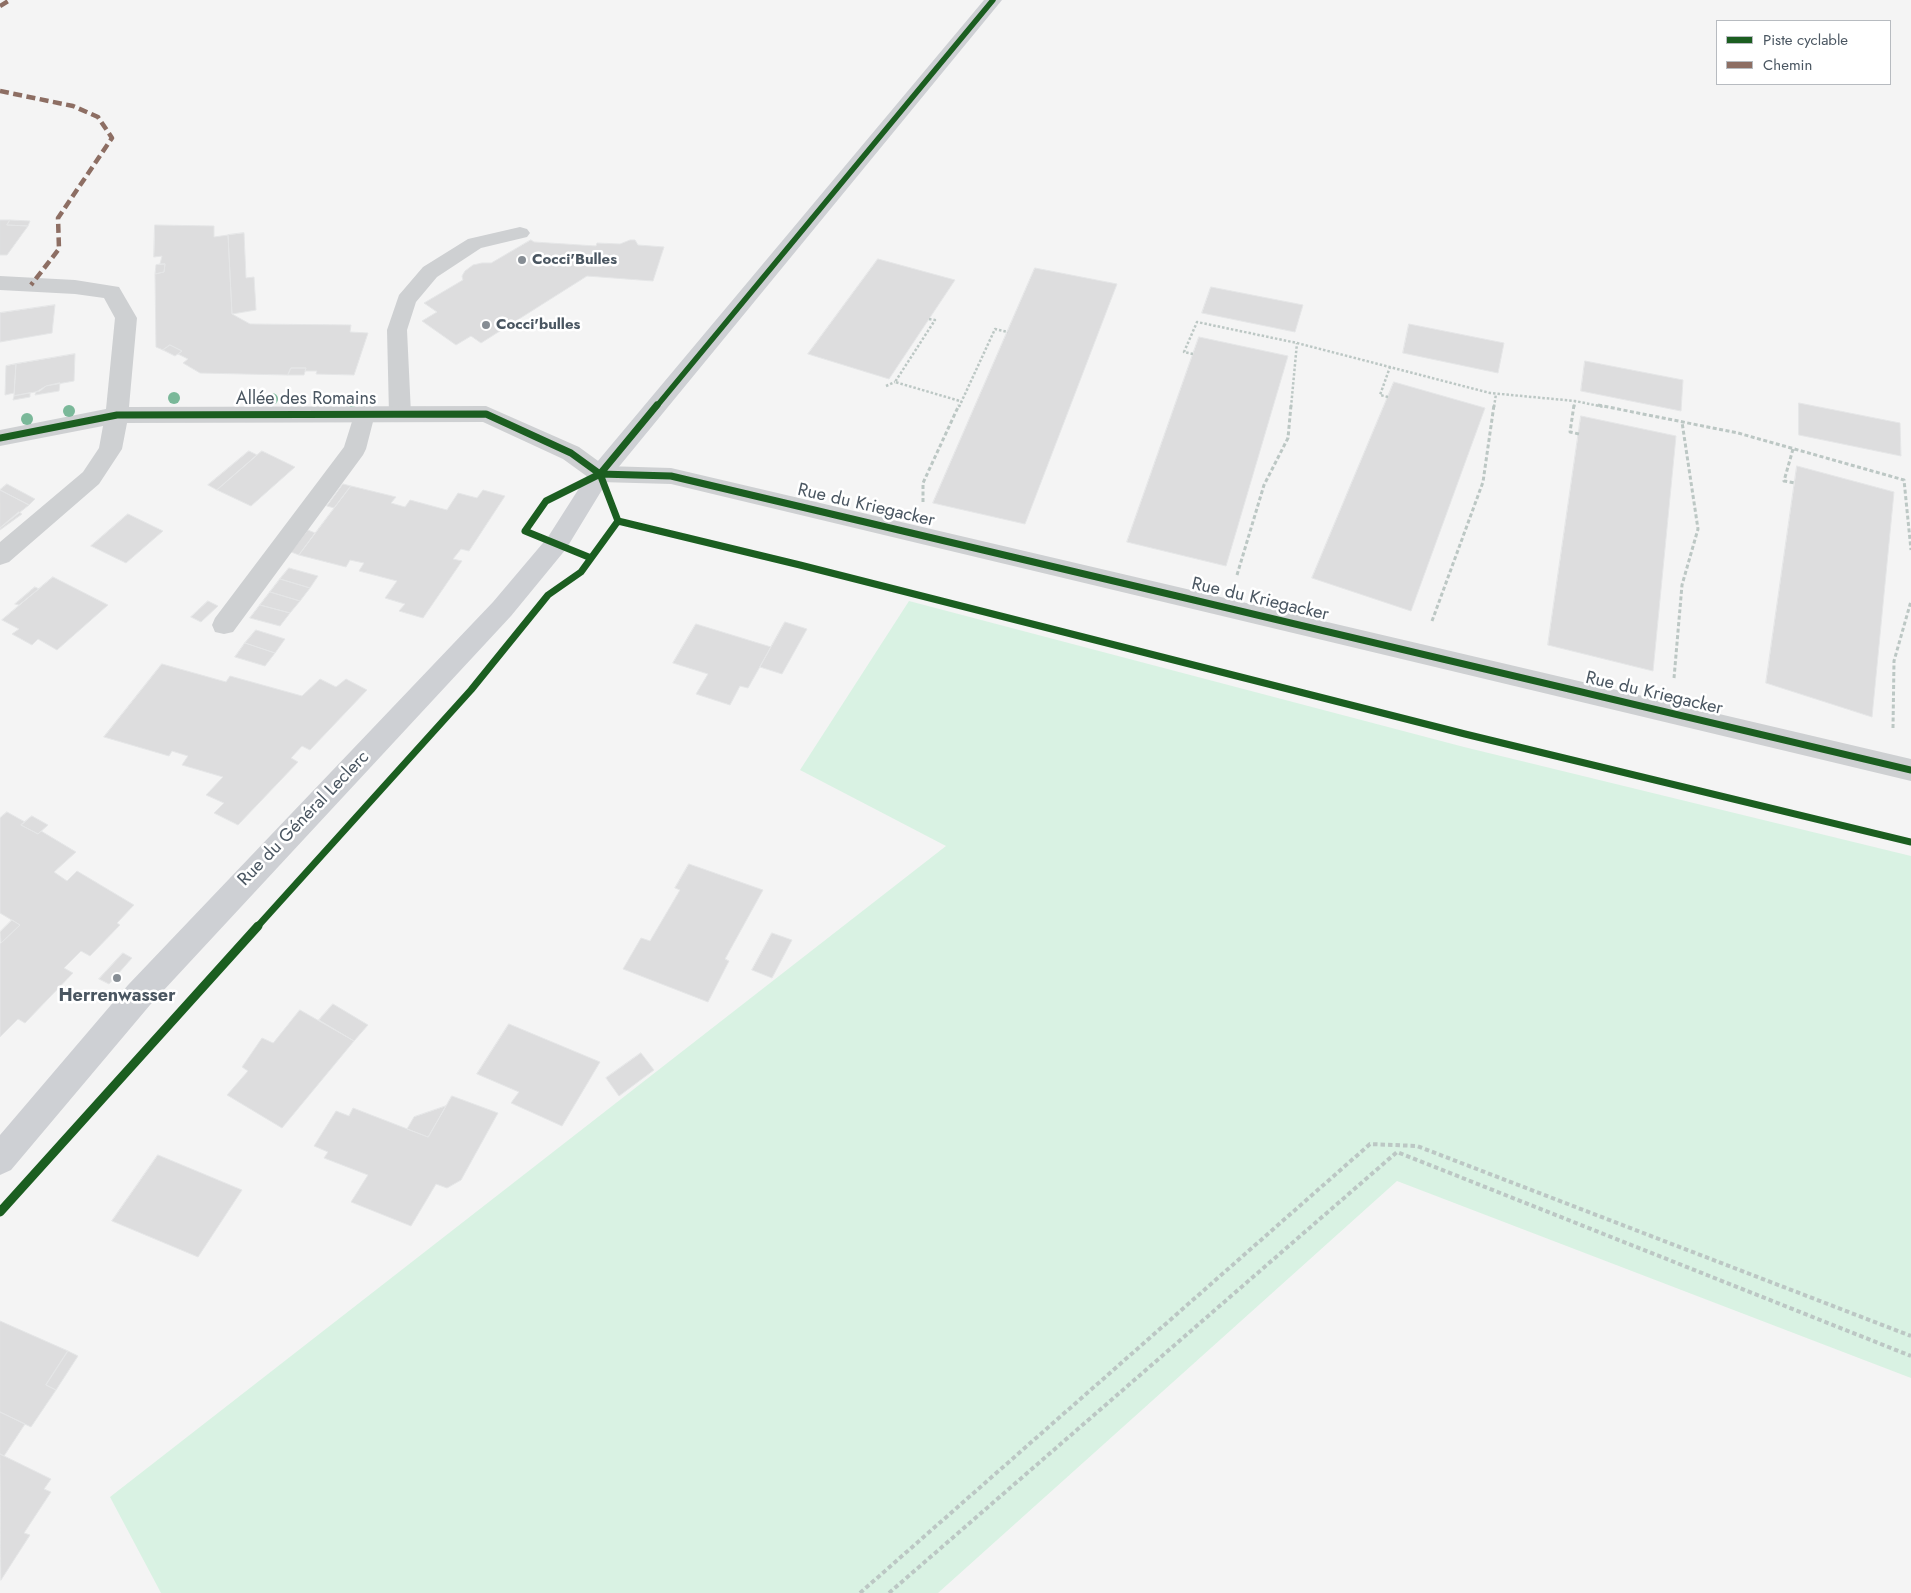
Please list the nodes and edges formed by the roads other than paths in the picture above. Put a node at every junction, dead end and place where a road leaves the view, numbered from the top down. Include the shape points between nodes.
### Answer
1 (993, 0) edge
2 (520, 233) dead end
3 (0, 284) edge
4 (364, 414) junction
5 (400, 414) junction
6 (117, 415) junction
7 (0, 438) edge
8 (600, 474) junction
9 (0, 556) edge
10 (224, 625) dead end
11 (1902, 768) edge
12 (0, 1159) edge

1 - 8 street, Rue du Général Leclerc
2 - 5 lane via 475,243 430,272 406,300 397,330
3 - 6 street via 111,292 126,318
4 - 5 street, Allée des Romains
4 - 6 street, Allée des Romains
4 - 10 lane via 355,449
5 - 8 street, Allée des Romains via 486,414 572,453
6 - 7 street, Allée des Romains
6 - 9 street via 110,449 91,478
8 - 11 street, Rue du Kriegacker via 671,476
8 - 12 street, Rue du Général Leclerc via 557,543 502,609 146,988

